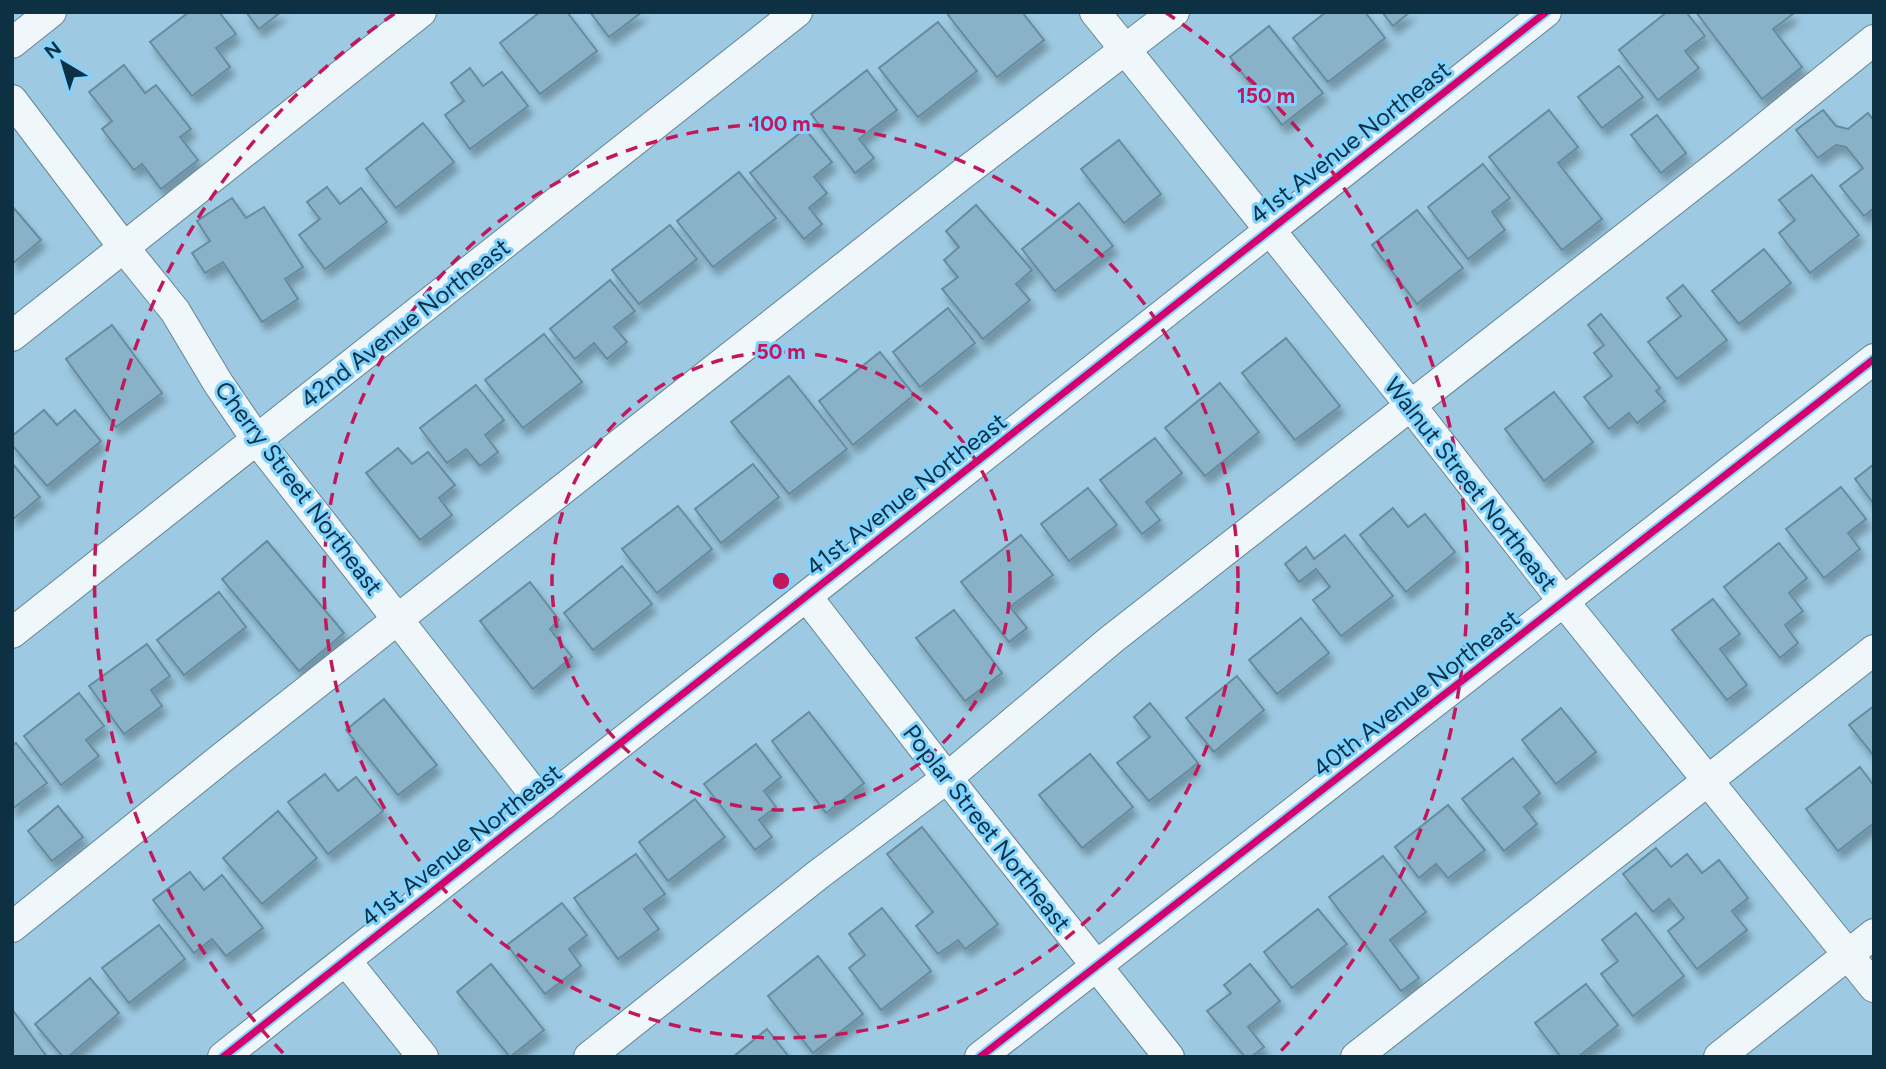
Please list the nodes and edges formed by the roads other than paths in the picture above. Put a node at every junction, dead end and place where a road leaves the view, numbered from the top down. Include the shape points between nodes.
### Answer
1 (51, 12) edge
2 (421, 12) edge
3 (797, 12) edge
4 (1096, 12) edge
5 (1174, 12) edge
6 (1546, 12) edge
7 (1874, 40) edge
8 (12, 43) edge
9 (1125, 51) junction
10 (12, 100) edge
11 (1269, 230) junction
12 (125, 249) junction
13 (12, 336) edge
14 (1874, 359) edge
15 (1411, 407) junction
16 (257, 440) junction
17 (807, 597) junction
18 (1564, 602) junction
19 (397, 619) junction
20 (12, 633) edge
21 (1874, 650) edge
22 (947, 778) junction
23 (1708, 780) junction
24 (543, 805) junction
25 (12, 927) edge
26 (1874, 934) edge
27 (1848, 954) junction
28 (346, 961) junction
29 (1095, 966) junction
30 (1874, 987) edge
31 (223, 1057) edge
32 (423, 1057) edge
33 (589, 1057) edge
34 (981, 1057) edge
35 (1169, 1057) edge
36 (1356, 1057) edge
37 (1719, 1057) edge

1 - 8 street
2 - 12 street
3 - 16 street, 42nd Avenue Northeast
4 - 9 street, Walnut Street Northeast
5 - 9 street
6 - 11 street, 41st Avenue Northeast
7 - 15 street
9 - 11 street, Walnut Street Northeast
9 - 19 street
10 - 12 street, Cherry Street Northeast
11 - 15 street, Walnut Street Northeast
11 - 17 street, 41st Avenue Northeast
12 - 13 street
12 - 16 street, Cherry Street Northeast via 176,311
14 - 18 street, 40th Avenue Northeast
15 - 18 street, Walnut Street Northeast
15 - 22 street via 1112,639
16 - 19 street, Cherry Street Northeast
16 - 20 street, 42nd Avenue Northeast
17 - 22 street, Poplar Street Northeast
17 - 24 street, 41st Avenue Northeast
18 - 23 street, Walnut Street Northeast
18 - 29 street, 40th Avenue Northeast
19 - 24 street, Cherry Street Northeast
19 - 25 street
21 - 23 street
22 - 29 street, Poplar Street Northeast
22 - 33 street
23 - 27 street, Walnut Street Northeast
23 - 36 street
24 - 28 street, 41st Avenue Northeast
26 - 27 street
27 - 30 street, Walnut Street Northeast
27 - 37 street
28 - 31 street, 41st Avenue Northeast
28 - 32 street
29 - 34 street, 40th Avenue Northeast
29 - 35 street, Poplar Street Northeast

